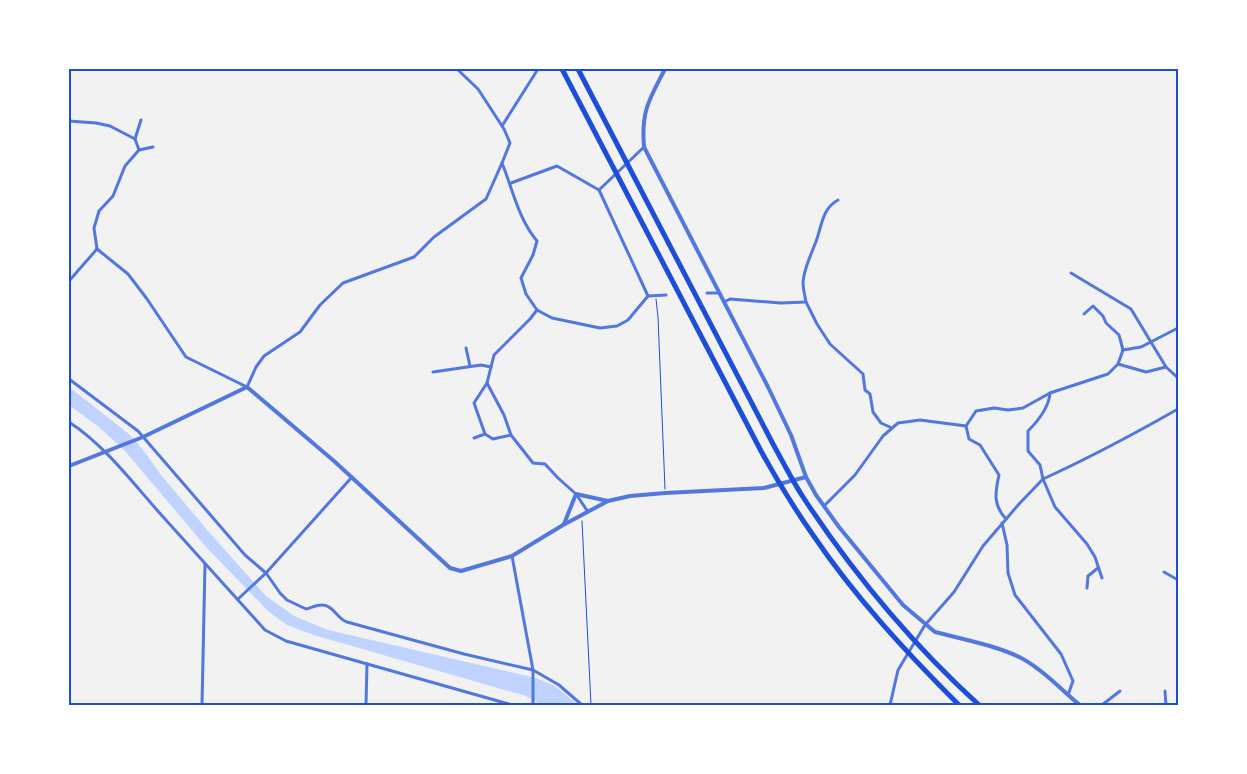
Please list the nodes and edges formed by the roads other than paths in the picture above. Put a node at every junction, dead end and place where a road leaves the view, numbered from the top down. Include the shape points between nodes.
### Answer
1 (457, 69) edge
2 (538, 69) edge
3 (562, 69) edge
4 (578, 69) edge
5 (665, 69) edge
6 (141, 120) dead end
7 (69, 121) edge
8 (502, 126) junction
9 (135, 139) junction
10 (153, 147) dead end
11 (644, 147) junction
12 (139, 150) junction
13 (502, 163) junction
14 (511, 183) junction
15 (599, 190) junction
16 (838, 200) dead end
17 (97, 249) junction
18 (1071, 273) dead end
19 (69, 281) edge
20 (707, 293) dead end
21 (719, 293) junction
22 (666, 295) dead end
23 (648, 296) junction
24 (724, 302) junction
25 (806, 302) junction
26 (537, 310) junction
27 (1084, 314) dead end
28 (1178, 328) edge
29 (1151, 342) junction
30 (466, 348) dead end
31 (1123, 350) junction
32 (1118, 364) junction
33 (470, 366) junction
34 (491, 367) junction
35 (1166, 367) junction
36 (433, 372) dead end
37 (1178, 378) edge
38 (69, 379) edge
39 (487, 383) junction
40 (247, 387) junction
41 (1050, 393) junction
42 (1178, 409) edge
43 (69, 422) edge
44 (966, 426) junction
45 (892, 428) junction
46 (485, 434) junction
47 (511, 435) junction
48 (141, 438) junction
49 (474, 438) dead end
50 (104, 452) junction
51 (69, 466) edge
52 (352, 477) junction
53 (806, 477) junction
54 (1043, 479) junction
55 (576, 494) junction
56 (608, 501) junction
57 (824, 506) junction
58 (588, 512) junction
59 (1006, 519) junction
60 (1002, 524) junction
61 (563, 525) junction
62 (512, 556) junction
63 (204, 563) junction
64 (1098, 568) junction
65 (1164, 572) dead end
66 (265, 574) junction
67 (1102, 578) dead end
68 (1178, 580) edge
69 (1087, 588) dead end
70 (238, 600) junction
71 (925, 625) junction
72 (367, 664) junction
73 (533, 670) junction
74 (1120, 691) dead end
75 (1165, 691) dead end
76 (1068, 695) junction
77 (202, 705) edge
78 (366, 705) edge
79 (512, 705) edge
80 (533, 705) edge
81 (582, 705) edge
82 (890, 705) edge
83 (959, 705) edge
84 (979, 705) edge
85 (1080, 705) edge
86 (1102, 705) edge
87 (1166, 705) edge

1 - 8 street via 478,89
2 - 8 street
3 - 83 highway via 760,451 814,537 883,625
4 - 84 highway via 803,496 888,610
5 - 11 street via 644,114
6 - 9 street
7 - 9 street via 110,126
8 - 13 street via 510,143
9 - 12 street
10 - 12 street
11 - 15 street
11 - 21 street
12 - 17 street via 125,166 113,196 99,211 94,228
13 - 14 street
13 - 40 street via 486,199 434,237 414,257 343,283 320,305 300,332 264,356
14 - 15 street via 557,166
14 - 26 street via 522,219 537,241 521,278 526,294
15 - 23 street
16 - 25 street via 826,212 806,267 803,283
17 - 19 street
17 - 40 street via 128,274 186,357
18 - 29 street via 1131,309
20 - 21 street
21 - 24 street
22 - 23 street
23 - 26 street via 628,320 617,326 600,328 552,318
24 - 25 street via 730,298
24 - 53 street via 791,435
25 - 45 street via 830,344 863,374 873,412 881,423
26 - 34 street via 494,356
27 - 31 street via 1094,306 1119,335
28 - 29 street
29 - 31 street
29 - 35 street
30 - 33 street
31 - 32 street
32 - 35 street via 1146,372
32 - 41 street via 1108,374
33 - 34 street
33 - 36 street
34 - 39 street
35 - 37 street
38 - 48 street via 122,418
39 - 46 street via 474,403
39 - 47 street
40 - 48 street
40 - 52 street
41 - 44 street via 1023,408 976,411
41 - 54 street via 1036,424 1028,431 1028,451 1040,465
42 - 54 street
43 - 50 street
44 - 45 street via 920,420 898,423
44 - 59 street via 969,439 980,445 999,476 996,491 998,510
45 - 57 street
46 - 47 street via 493,439
46 - 49 street
47 - 55 street via 533,463 545,464
48 - 50 street
48 - 66 street
50 - 51 street
50 - 63 street via 120,466
52 - 62 street via 450,568 461,571
52 - 66 street
53 - 56 street via 764,488 665,493
53 - 57 street
54 - 59 street
54 - 64 street via 1055,507 1086,544
55 - 56 street
55 - 58 street
55 - 61 street
56 - 58 street
57 - 71 street via 903,605
58 - 61 street
59 - 60 street
60 - 71 street via 983,546 954,592
60 - 76 street via 1008,573 1015,595 1061,654 1072,681
61 - 62 street
62 - 73 street
63 - 70 street
63 - 77 street
64 - 67 street
64 - 69 street via 1088,576
65 - 68 street
66 - 70 street
66 - 73 street via 287,600 306,609 325,605 342,621
70 - 72 street via 274,636
71 - 76 street via 935,632 1024,659
71 - 82 street via 898,670
72 - 78 street
72 - 79 street
73 - 80 street
73 - 81 street
74 - 86 street
75 - 87 street
76 - 85 street

